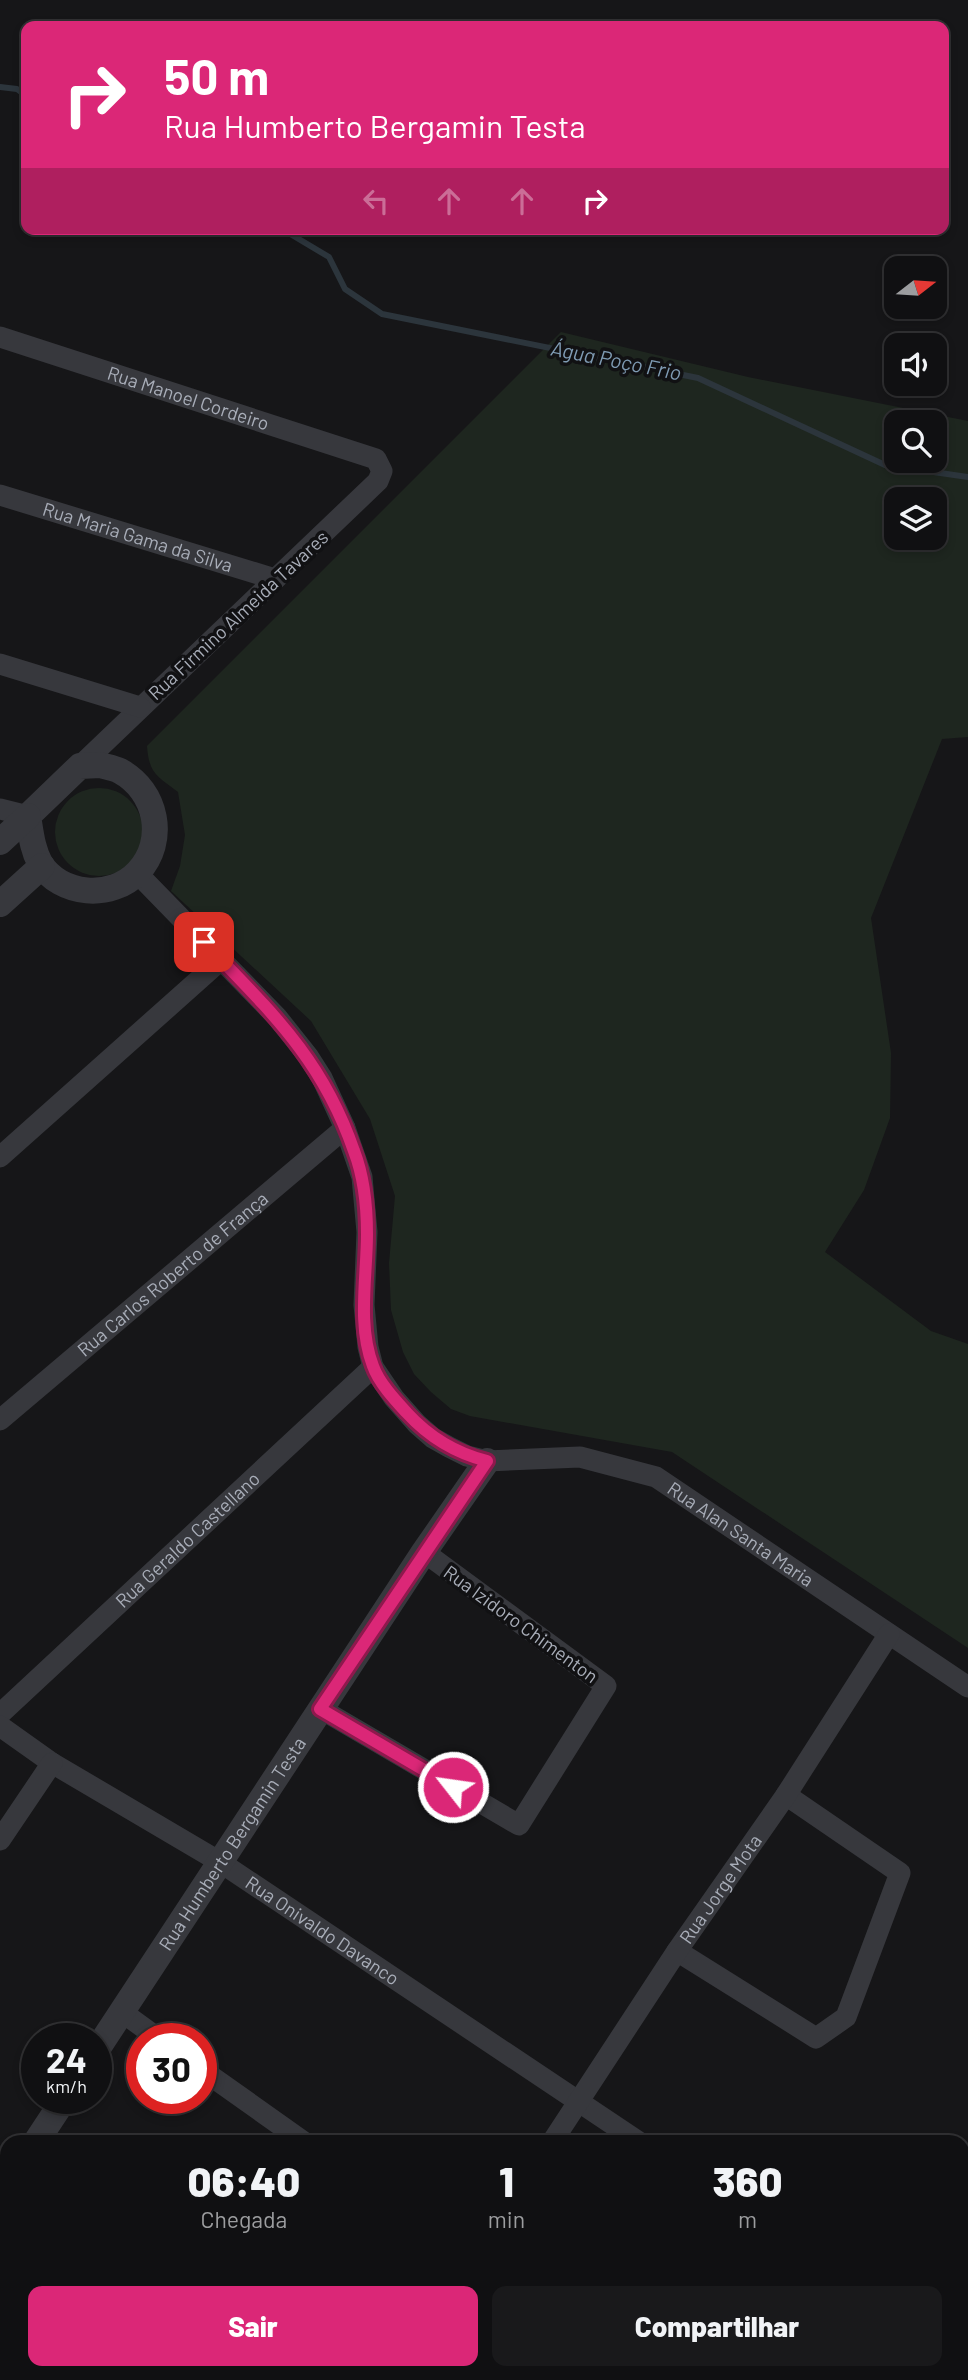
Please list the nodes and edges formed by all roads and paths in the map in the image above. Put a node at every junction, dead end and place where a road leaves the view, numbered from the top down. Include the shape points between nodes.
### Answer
1 (0, 337) edge
2 (376, 460) joint
3 (0, 495) edge
4 (275, 579) junction
5 (0, 664) edge
6 (140, 707) junction
7 (80, 766) junction
8 (0, 808) edge
9 (28, 816) junction
10 (0, 842) edge
11 (42, 866) junction
12 (137, 873) junction
13 (0, 904) edge
14 (221, 960) junction
15 (345, 1128) junction
16 (0, 1157) edge
17 (373, 1367) junction
18 (0, 1420) edge
19 (487, 1461) junction
20 (424, 1552) junction
21 (889, 1634) junction
22 (968, 1687) edge
23 (320, 1709) junction
24 (0, 1714) edge
25 (0, 1726) edge
26 (52, 1763) junction
27 (786, 1795) junction
28 (0, 1840) edge
29 (220, 1862) junction
30 (677, 1951) junction
31 (121, 2012) junction
32 (136, 2023) edge
33 (112, 2026) edge
34 (217, 2080) edge
35 (579, 2102) junction
36 (54, 2114) edge
37 (41, 2135) edge
38 (294, 2135) edge
39 (557, 2135) edge
40 (628, 2135) edge

1 - 2 street, Rua Manoel Cordeiro
2 - 4 street, Rua Firmino Almeida Tavares via 382,471 378,481
3 - 4 street, Rua Maria Gama da Silva
4 - 6 street, Rua Firmino Almeida Tavares
5 - 6 street
6 - 7 street, Rua Firmino Almeida Tavares
7 - 9 street, Rua Firmino Almeida Tavares
7 - 12 street via 100,765 119,771 136,782 148,798 155,817 155,837
8 - 9 street
9 - 10 street, Rua Firmino Almeida Tavares
9 - 11 street
11 - 12 street via 58,881 78,890 100,891 121,885
11 - 13 street
12 - 14 street
14 - 15 street via 308,1056
14 - 16 street
15 - 17 street via 362,1177 367,1232 364,1305
15 - 18 street, Rua Carlos Roberto de França
17 - 19 street via 394,1398 433,1438
17 - 24 street, Rua Geraldo Castellano
19 - 20 street, Rua Humberto Bergamin Testa
19 - 21 street, Rua Alan Santa Maria via 580,1457 656,1477
20 - 23 street, Rua Humberto Bergamin Testa
20 - 23 street, Rua Izidoro Chimenton via 606,1686 519,1825
21 - 22 street, Rua Alan Santa Maria
21 - 27 street, Rua Jorge Mota
23 - 29 street, Rua Humberto Bergamin Testa
25 - 26 street, Rua Onivaldo Davanco
26 - 28 street
26 - 29 street, Rua Onivaldo Davanco
27 - 30 street, Rua Jorge Mota
27 - 30 street via 900,1873 846,2017 816,2038
29 - 31 street, Rua Humberto Bergamin Testa
29 - 35 street, Rua Onivaldo Davanco
30 - 35 street, Rua Jorge Mota
31 - 32 street
31 - 33 street, Rua Humberto Bergamin Testa
34 - 38 street
35 - 39 street, Rua Jorge Mota
35 - 40 street, Rua Onivaldo Davanco
36 - 37 street

